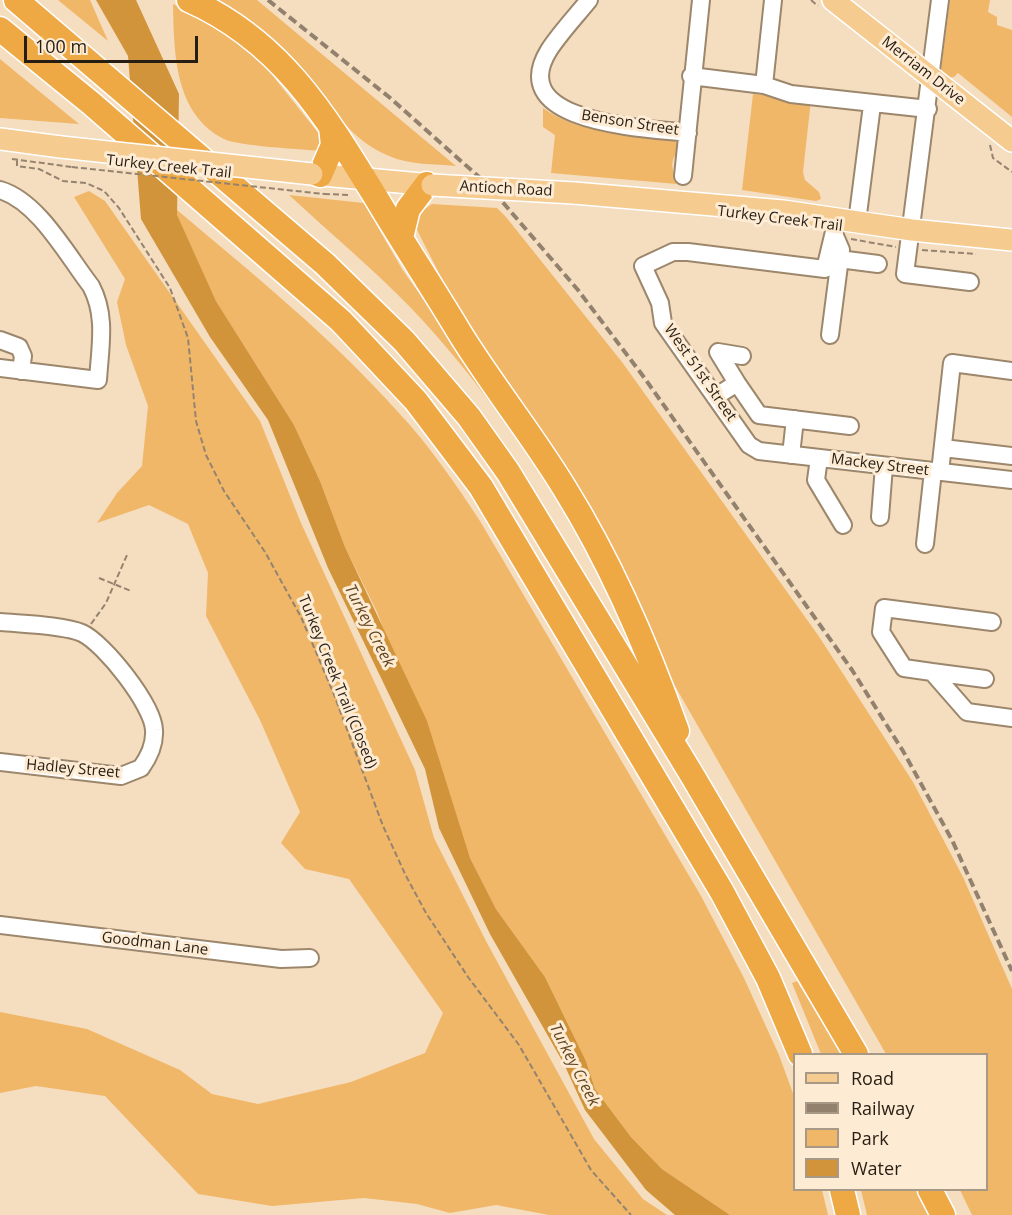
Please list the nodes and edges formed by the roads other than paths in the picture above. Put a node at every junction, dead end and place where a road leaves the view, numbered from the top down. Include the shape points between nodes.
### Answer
1 (16, 0) edge
2 (189, 0) edge
3 (589, 0) edge
4 (700, 0) edge
5 (773, 0) edge
6 (833, 0) edge
7 (940, 0) edge
8 (0, 29) edge
9 (0, 37) edge
10 (24, 50) junction
11 (691, 76) junction
12 (931, 77) junction
13 (764, 85) junction
14 (872, 105) junction
15 (928, 109) junction
16 (331, 127) junction
17 (688, 133) junction
18 (0, 139) edge
19 (1012, 141) edge
20 (683, 176) dead end
21 (366, 180) junction
22 (319, 181) junction
23 (429, 185) junction
24 (0, 190) edge
25 (843, 225) junction
26 (402, 238) junction
27 (910, 239) junction
28 (1012, 240) edge
29 (839, 259) junction
30 (878, 264) dead end
31 (970, 282) dead end
32 (831, 335) dead end
33 (0, 340) edge
34 (742, 356) dead end
35 (0, 368) edge
36 (21, 370) junction
37 (1012, 371) edge
38 (737, 383) junction
39 (715, 397) junction
40 (795, 419) junction
41 (850, 426) dead end
42 (749, 445) joint
43 (943, 448) junction
44 (791, 455) junction
45 (1012, 456) edge
46 (819, 458) junction
47 (885, 466) junction
48 (937, 472) junction
49 (1012, 480) edge
50 (880, 517) dead end
51 (843, 525) dead end
52 (925, 544) dead end
53 (0, 622) edge
54 (992, 622) dead end
55 (932, 672) junction
56 (985, 679) dead end
57 (1012, 718) edge
58 (0, 762) edge
59 (692, 775) junction
60 (0, 926) edge
61 (310, 958) dead end
62 (800, 1053) edge
63 (855, 1053) edge
64 (842, 1191) edge
65 (931, 1191) edge
66 (848, 1215) edge
67 (943, 1215) edge

1 - 59 highway, bridge via 302,245 404,340 508,472
2 - 16 highway via 226,19 272,55 294,76
3 - 17 street, Benson Street via 548,51 541,83 549,99 576,115
4 - 11 street
5 - 13 street
6 - 12 main road, Merriam Drive
7 - 12 street
8 - 10 highway
9 - 10 highway
10 - 62 highway, bridge via 306,290 374,354 416,401 481,487 722,892 768,978
11 - 13 street
11 - 17 street
12 - 15 street
12 - 19 main road, Merriam Drive
13 - 14 street via 791,94
14 - 15 street
14 - 25 street
15 - 27 street
16 - 21 highway
16 - 22 highway via 333,146
17 - 20 street
18 - 22 main road, Antioch Road, bridge
21 - 22 main road, Antioch Road
21 - 23 main road, Antioch Road
21 - 26 highway
23 - 25 main road, Antioch Road, bridge via 783,211
23 - 26 highway via 408,209
24 - 36 street via 14,194 31,207 91,286 102,311 98,380
25 - 27 main road, Antioch Road
25 - 29 street
25 - 39 street, West 51st Street via 829,247 825,269 688,252 673,252 643,266 660,303 663,323
26 - 59 highway via 589,531 656,670
27 - 28 main road, Antioch Road
27 - 31 street via 905,274
29 - 30 street
29 - 32 street
33 - 36 street via 19,347 23,356
34 - 38 street via 718,352
35 - 36 street
37 - 43 street via 952,363
38 - 39 street
38 - 40 street via 759,415
39 - 42 street, West 51st Street
40 - 41 street
40 - 44 street
42 - 44 street, Mackey Street via 759,451
43 - 45 street
43 - 48 street
44 - 46 street, Mackey Street
46 - 47 street, Mackey Street
46 - 51 street via 816,480
47 - 48 street, Mackey Street
47 - 50 street
48 - 49 street, Mackey Street
48 - 52 street
53 - 58 street, Hadley Street via 79,631 94,639 152,717 154,731 153,747 143,766 121,776
54 - 55 street via 884,608 881,632 904,668
55 - 56 street
55 - 57 street via 967,712
59 - 63 highway
60 - 61 street, Goodman Lane via 281,959
64 - 66 highway
65 - 67 highway

